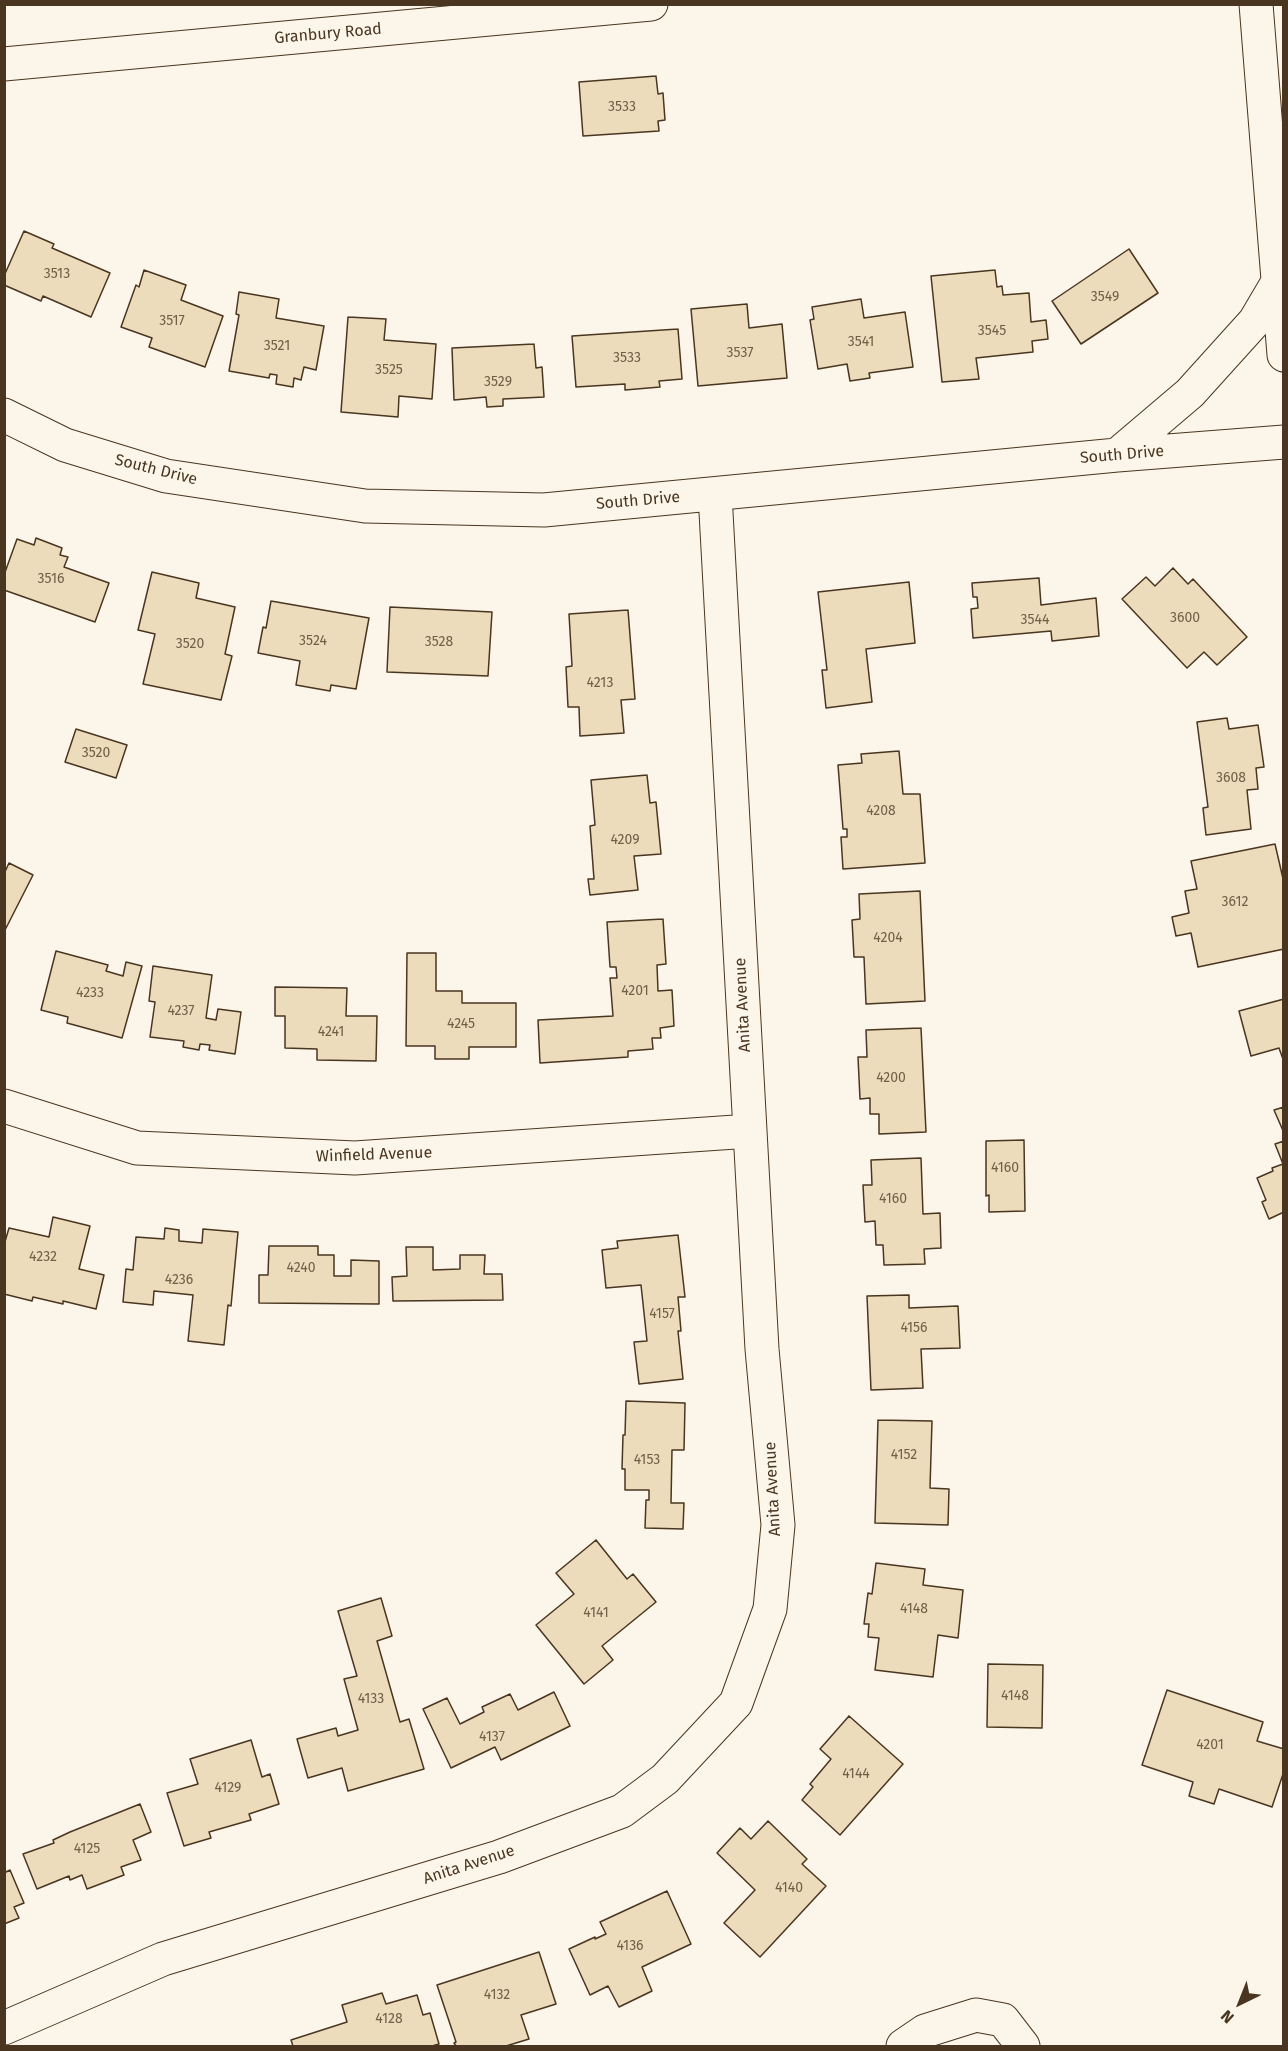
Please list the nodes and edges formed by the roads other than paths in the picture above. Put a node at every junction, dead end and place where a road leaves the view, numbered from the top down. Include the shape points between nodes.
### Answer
1 (651, 4) edge
2 (1256, 4) edge
3 (4, 64) edge
4 (1278, 282) junction
5 (1284, 355) edge
6 (4, 416) edge
7 (1284, 442) edge
8 (1117, 455) junction
9 (715, 494) junction
10 (4, 1106) edge
11 (750, 1131) junction
12 (4, 2028) edge
13 (903, 2046) edge
14 (1023, 2046) edge

1 - 3 street, Granbury Road
2 - 4 street
4 - 5 street
4 - 8 street via 1255,321 1190,393
6 - 9 street, South Drive via 65,445 166,476 365,506 544,510
7 - 8 street, South Drive
8 - 9 street, South Drive
9 - 11 street, Anita Avenue
10 - 11 street, Winfield Avenue via 137,1148 356,1158
11 - 12 street, Anita Avenue via 762,1349 778,1525 770,1609 736,1703 665,1779 622,1811 500,1857 163,1959
13 - 14 street via 925,2031 976,2015 1003,2020

